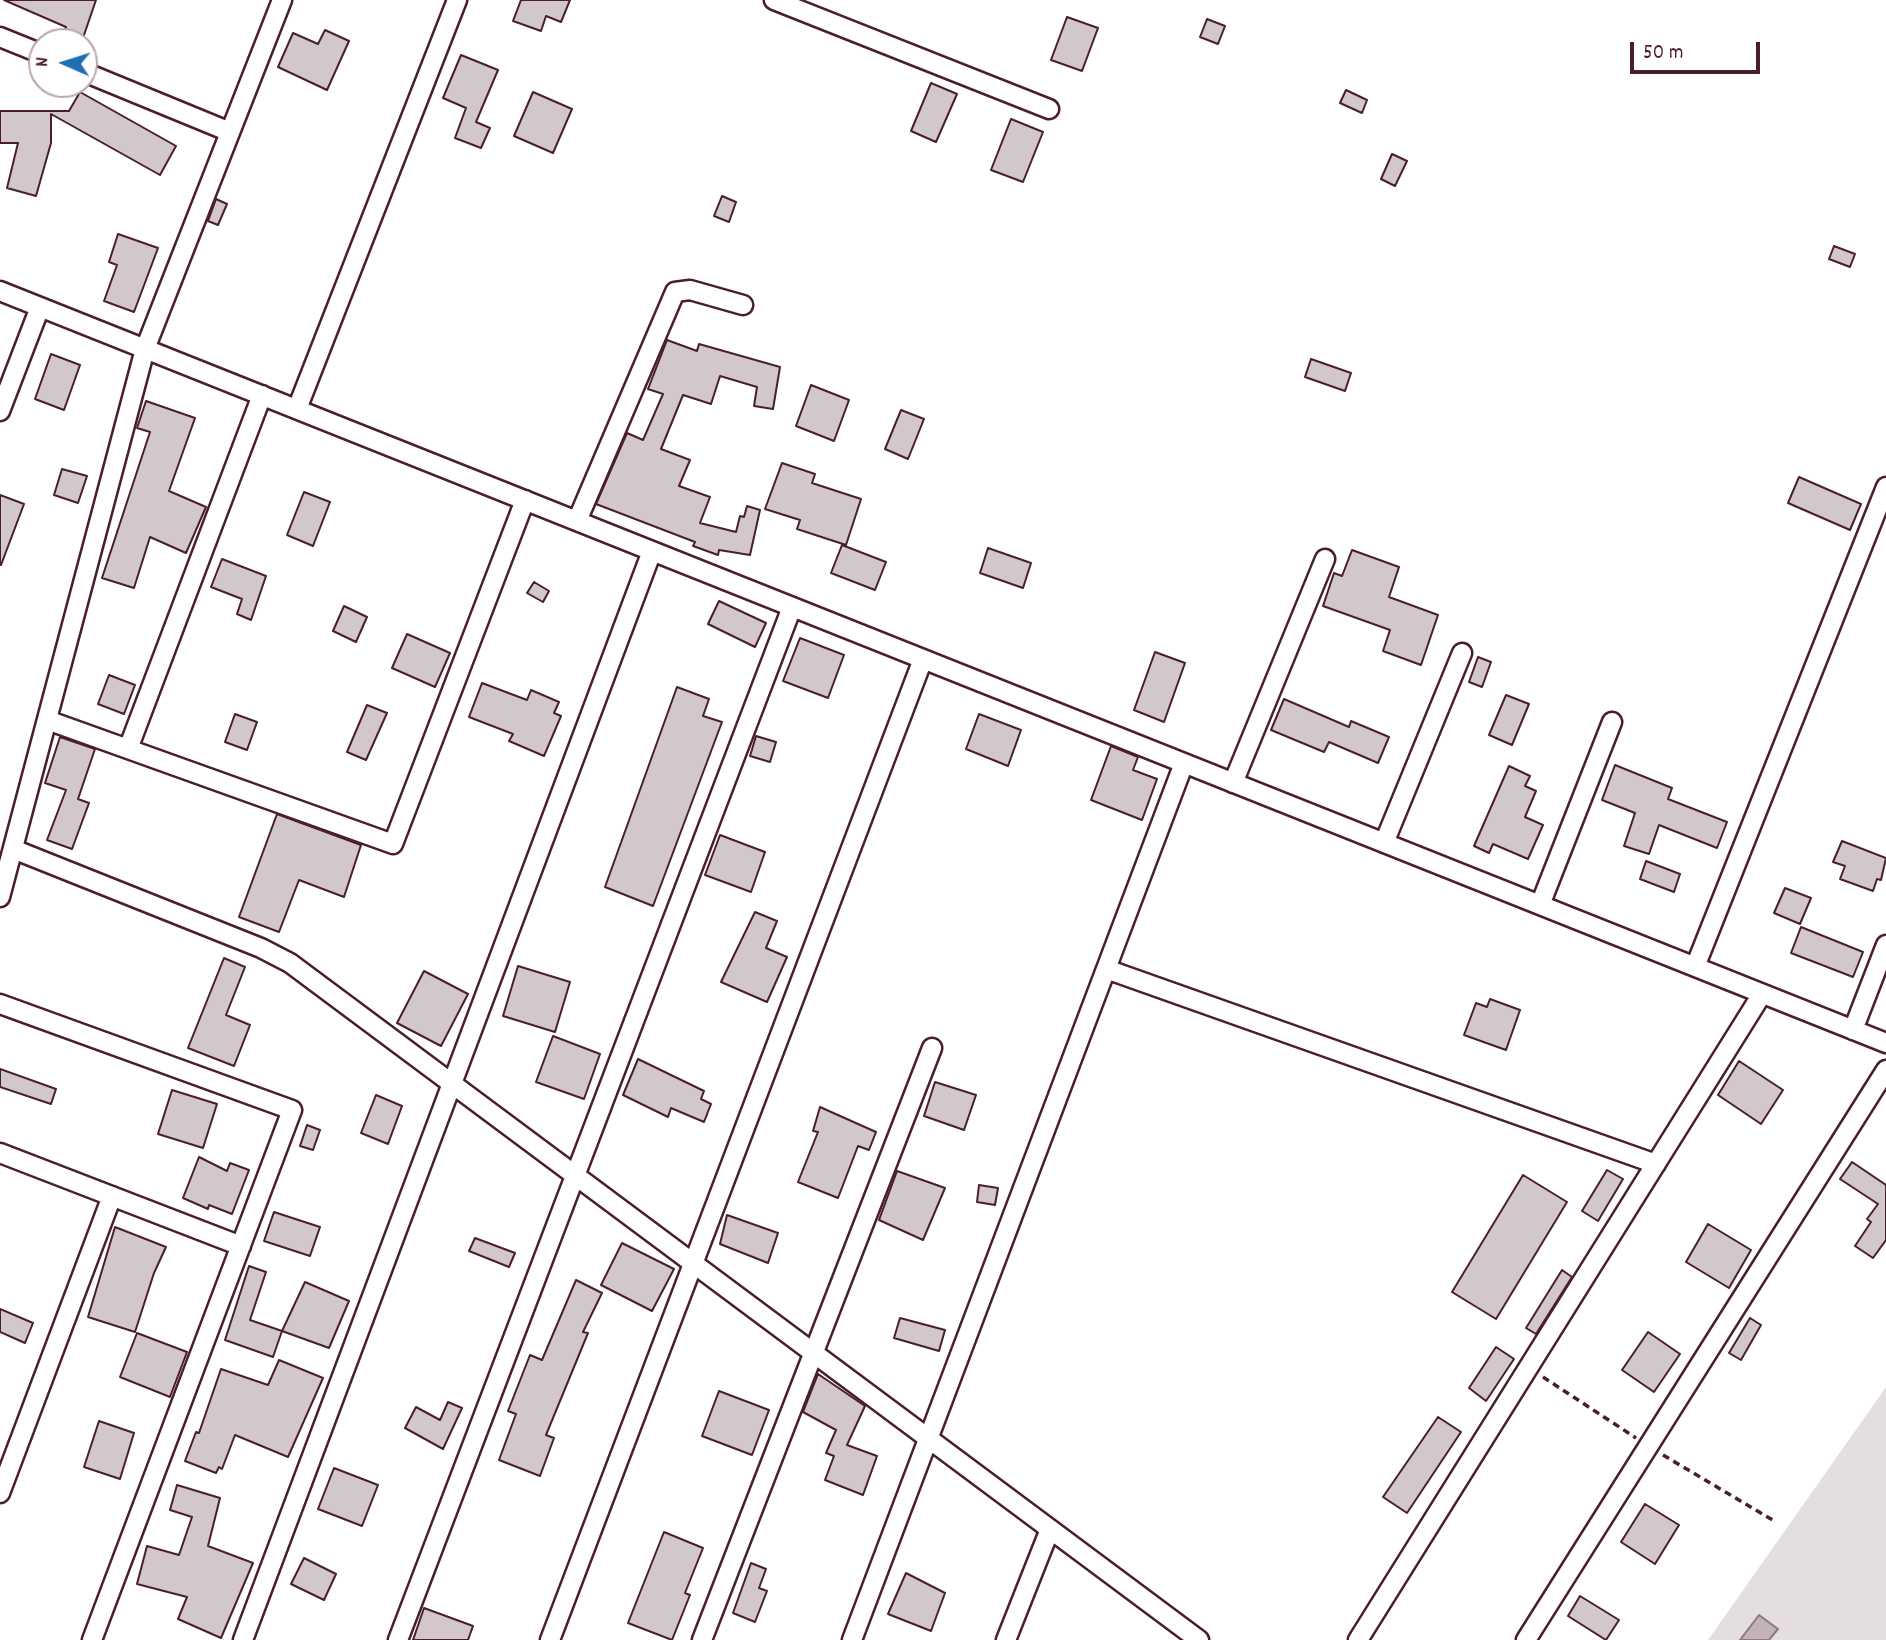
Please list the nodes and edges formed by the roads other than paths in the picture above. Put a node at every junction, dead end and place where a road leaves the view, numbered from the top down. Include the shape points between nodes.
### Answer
1 (282, 0) edge
2 (457, 0) edge
3 (774, 0) edge
4 (0, 37) edge
5 (28, 48) edge
6 (98, 78) edge
7 (1049, 109) dead end
8 (230, 132) junction
9 (0, 291) edge
10 (743, 305) dead end
11 (40, 307) junction
12 (145, 349) junction
13 (262, 396) junction
14 (296, 409) junction
15 (0, 411) edge
16 (1886, 488) edge
17 (526, 500) junction
18 (577, 521) junction
19 (652, 551) junction
20 (1325, 559) dead end
21 (792, 607) junction
22 (1462, 653) dead end
23 (923, 659) junction
24 (47, 720) junction
25 (1612, 722) dead end
26 (128, 749) junction
27 (1184, 763) junction
28 (1233, 783) junction
29 (1384, 843) junction
30 (13, 849) junction
31 (0, 897) edge
32 (1540, 905) junction
33 (1886, 945) edge
34 (1695, 967) junction
35 (1106, 970) junction
36 (1762, 994) junction
37 (0, 1004) edge
38 (1853, 1030) junction
39 (1886, 1043) edge
40 (932, 1048) dead end
41 (1886, 1070) edge
42 (452, 1084) junction
43 (0, 1153) edge
44 (1656, 1164) junction
45 (575, 1176) junction
46 (112, 1196) junction
47 (241, 1246) junction
48 (694, 1263) junction
49 (814, 1354) junction
50 (929, 1439) junction
51 (0, 1493) edge
52 (1050, 1529) junction
53 (92, 1640) edge
54 (243, 1640) edge
55 (398, 1640) edge
56 (551, 1640) edge
57 (702, 1640) edge
58 (852, 1640) edge
59 (1006, 1640) edge
60 (1199, 1640) edge
61 (1358, 1640) edge
62 (1526, 1640) edge

1 - 8 street
2 - 14 street
3 - 7 street
4 - 5 street
6 - 8 street
8 - 12 street
9 - 11 street
10 - 18 street via 690,290 675,292
11 - 12 street
11 - 15 street
12 - 13 street
12 - 24 street
13 - 14 street
13 - 26 street
14 - 17 street
16 - 34 street
17 - 18 street
17 - 26 street via 393,844
18 - 19 street
19 - 21 street
19 - 42 street
20 - 28 street
21 - 23 street
21 - 45 street
22 - 29 street
23 - 27 street
23 - 48 street
24 - 26 street
24 - 30 street
25 - 32 street
27 - 28 street
27 - 35 street
28 - 29 street
29 - 32 street
30 - 31 street
30 - 42 street via 290,963
32 - 34 street
33 - 38 street
34 - 36 street
35 - 44 street
35 - 50 street
36 - 38 street
36 - 44 street
37 - 47 street via 292,1110
38 - 39 street
40 - 49 street
41 - 62 street
42 - 45 street
42 - 54 street
43 - 46 street
44 - 61 street
45 - 48 street
45 - 55 street
46 - 47 street
46 - 51 street
47 - 53 street
48 - 49 street
48 - 56 street
49 - 50 street
49 - 57 street
50 - 52 street
50 - 58 street
52 - 59 street
52 - 60 street

